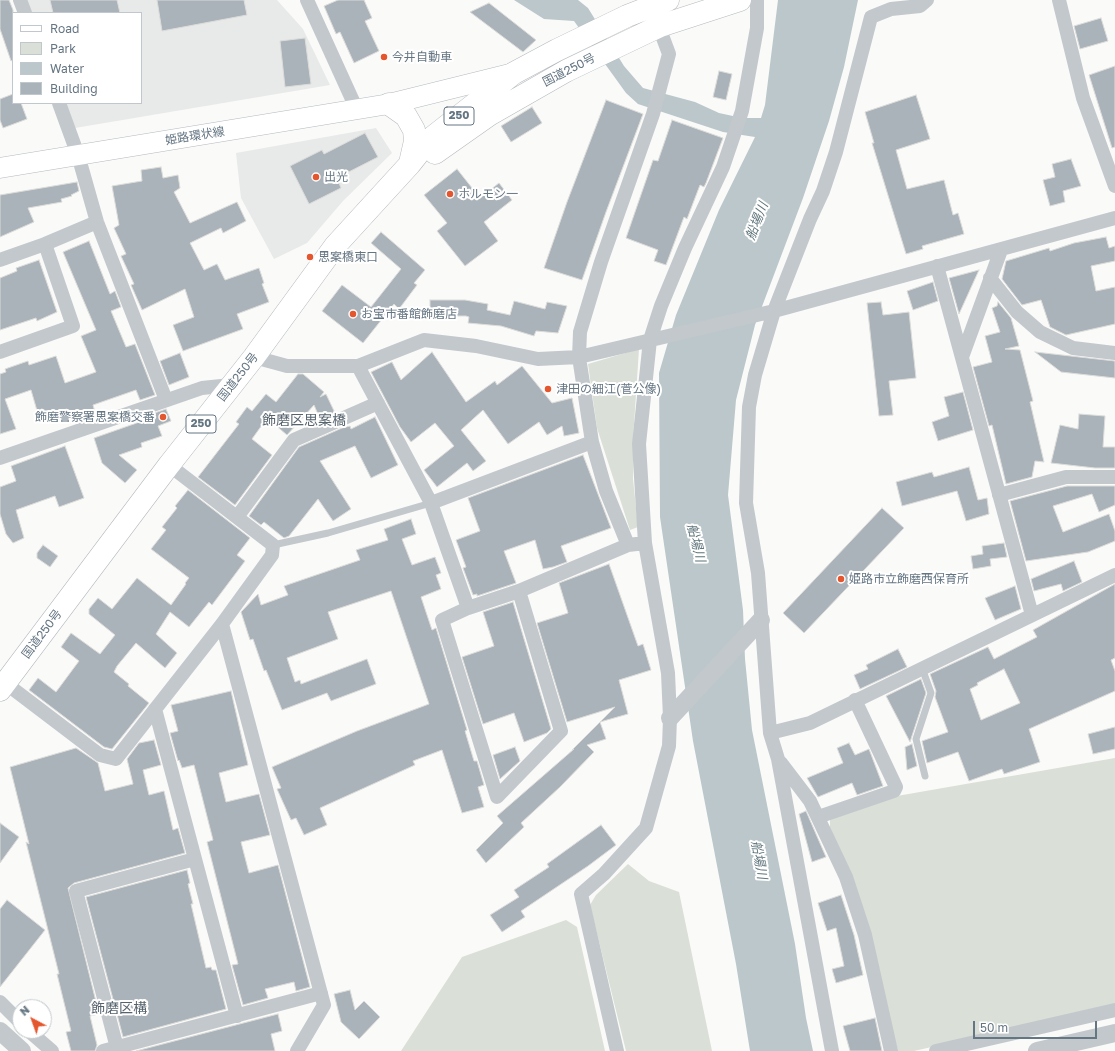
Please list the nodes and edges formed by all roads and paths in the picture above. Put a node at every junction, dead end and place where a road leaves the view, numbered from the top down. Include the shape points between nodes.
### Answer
1 (20, 0) edge
2 (307, 0) edge
3 (740, 0) edge
4 (757, 0) edge
5 (927, 0) edge
6 (1059, 0) edge
7 (654, 2) edge
8 (25, 12) edge
9 (650, 30) junction
10 (514, 73) junction
11 (524, 93) junction
12 (484, 96) junction
13 (59, 104) edge
14 (389, 104) junction
15 (356, 110) junction
16 (78, 155) junction
17 (410, 164) junction
18 (1111, 167) edge
19 (0, 168) edge
20 (1115, 186) edge
21 (1115, 218) edge
22 (97, 222) junction
23 (45, 244) junction
24 (1001, 250) junction
25 (0, 260) edge
26 (937, 266) junction
27 (990, 278) junction
28 (774, 311) junction
29 (650, 340) junction
30 (0, 352) edge
31 (1115, 353) edge
32 (254, 357) junction
33 (962, 357) junction
34 (579, 358) junction
35 (358, 366) junction
36 (231, 385) junction
37 (166, 400) junction
38 (378, 403) junction
39 (592, 442) junction
40 (0, 458) edge
41 (169, 466) junction
42 (1115, 477) edge
43 (999, 495) junction
44 (431, 503) junction
45 (237, 516) junction
46 (645, 543) junction
47 (273, 545) junction
48 (628, 545) junction
49 (1115, 575) edge
50 (519, 591) junction
51 (468, 608) junction
52 (1032, 615) junction
53 (761, 620) junction
54 (222, 624) junction
55 (922, 668) junction
56 (2, 684) edge
57 (855, 700) junction
58 (155, 709) junction
59 (670, 718) junction
60 (770, 733) junction
61 (778, 759) junction
62 (925, 776) dead end
63 (818, 818) junction
64 (195, 859) junction
65 (321, 993) junction
66 (0, 1002) edge
67 (1115, 1010) edge
68 (12, 1014) edge
69 (237, 1016) junction
70 (0, 1031) edge
71 (1115, 1033) edge
72 (38, 1039) edge
73 (117, 1048) junction
74 (22, 1051) edge
75 (52, 1051) edge
76 (103, 1051) edge
77 (297, 1051) edge
78 (617, 1051) edge
79 (832, 1051) edge
80 (891, 1051) edge
81 (936, 1051) edge
82 (1037, 1051) edge

1 - 8 street
2 - 15 street
3 - 9 highway, 国道250号 / 250
4 - 29 street via 757,28 742,111 723,167 685,248
5 - 28 street via 920,6 891,9 871,17 826,184
6 - 18 street via 1083,98
7 - 9 street
7 - 10 highway, 国道250号 / 250
9 - 11 highway, 国道250号 / 250
9 - 34 street via 669,54 653,114 601,262 580,332
10 - 12 highway, 国道250号 / 250
10 - 14 main road, 姫路環状線
11 - 12 main road, 姫路環状線
11 - 17 highway, 国道250号 / 250 via 433,154
12 - 14 main road, 姫路環状線
12 - 17 highway, 国道250号 / 250 via 429,140
13 - 16 street
14 - 15 main road, 姫路環状線
14 - 17 highway via 406,116 414,130 415,141
15 - 16 main road, 姫路環状線
16 - 19 main road, 姫路環状線
16 - 22 street
17 - 32 highway, 国道250号 / 250 via 335,246
18 - 20 street
21 - 24 street
22 - 23 street
22 - 37 street
23 - 25 street
23 - 30 street via 73,326
24 - 26 street
24 - 27 street
26 - 28 street
26 - 33 street
27 - 31 street via 1017,312 1040,332 1073,348
27 - 33 street
28 - 29 street
28 - 53 street via 755,375 747,436 746,503 758,573
29 - 34 street
29 - 46 street via 639,444
32 - 35 street via 287,366
32 - 36 highway, 国道250号 / 250
33 - 43 street
34 - 35 street via 538,359 476,346 424,340
34 - 39 street
35 - 38 street
36 - 37 street via 202,388
36 - 41 highway, 国道250号 / 250
37 - 40 street
38 - 44 street
38 - 45 street via 294,440
39 - 44 street
39 - 48 street via 606,491
41 - 45 street
41 - 56 highway, 国道250号 / 250
42 - 43 street via 1066,477
43 - 52 street
44 - 47 lane via 328,533
44 - 51 street
45 - 47 street
46 - 48 street
46 - 59 street via 668,673
47 - 54 street via 272,555
48 - 50 street
49 - 52 street
50 - 51 street
50 - 51 street via 560,731 497,797 442,620
52 - 55 street
53 - 59 street
53 - 60 street
54 - 58 street
54 - 65 street
55 - 57 street
55 - 62 lane via 931,694 916,739
56 - 58 street via 100,755 116,759
57 - 60 street via 810,723
57 - 63 street via 896,787 894,791
58 - 64 street
59 - 78 street via 669,746 646,828 604,874 581,894
60 - 61 street
61 - 63 street via 810,801
61 - 79 street
63 - 80 street via 846,877 865,935
64 - 69 street
64 - 73 street via 76,891
65 - 69 street
65 - 77 street via 324,1005
66 - 68 street
67 - 81 street
69 - 73 street
70 - 74 street
71 - 82 street
72 - 75 street
73 - 76 street

